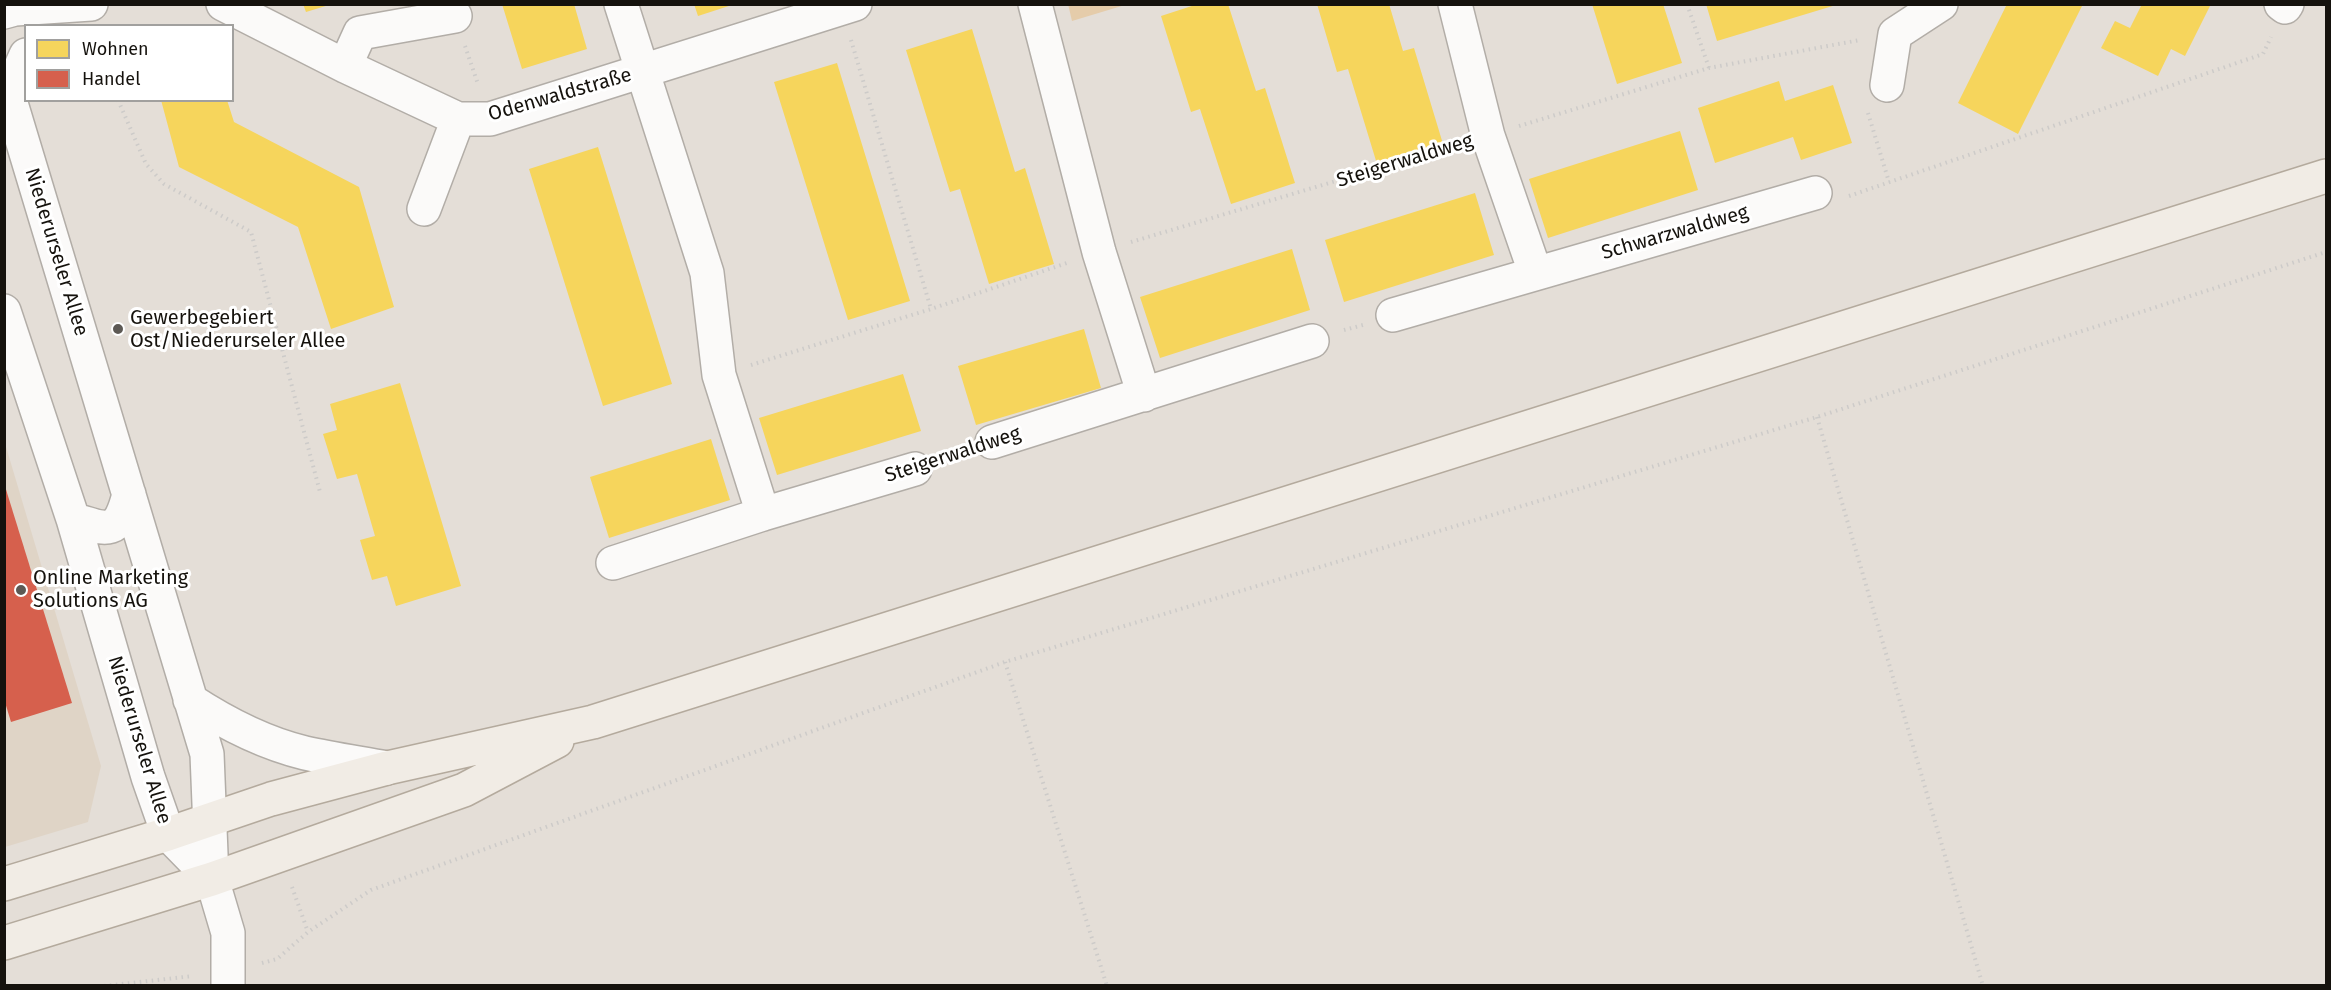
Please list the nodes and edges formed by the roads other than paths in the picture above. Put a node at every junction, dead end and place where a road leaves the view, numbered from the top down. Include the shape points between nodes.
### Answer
1 (223, 4) edge
2 (621, 4) edge
3 (1035, 4) edge
4 (1455, 4) edge
5 (1941, 4) edge
6 (84, 6) edge
7 (849, 6) edge
8 (4, 12) edge
9 (455, 16) road end
10 (51, 24) edge
11 (24, 58) edge
12 (345, 66) junction
13 (642, 71) junction
14 (1887, 85) road end
15 (7, 86) edge
16 (474, 119) junction
17 (2326, 176) edge
18 (1815, 193) road end
19 (424, 209) dead end
20 (1535, 272) junction
21 (4, 311) edge
22 (1393, 315) road end
23 (1312, 341) road end
24 (1143, 395) junction
25 (992, 442) road end
26 (915, 469) road end
27 (129, 494) junction
28 (763, 514) junction
29 (73, 519) junction
30 (613, 563) dead end
31 (190, 700) junction
32 (593, 722) junction
33 (387, 768) junction
34 (208, 820) junction
35 (168, 834) junction
36 (212, 879) junction
37 (4, 884) edge
38 (4, 943) edge
39 (227, 979) edge

1 - 12 street
2 - 13 street, Odenwaldstraße
3 - 24 street via 1100,252
4 - 20 street via 1488,136
5 - 14 street via 1895,34
6 - 8 street
6 - 10 street
7 - 13 street, Odenwaldstraße
9 - 12 street via 360,33
11 - 15 street
12 - 16 street
13 - 16 street, Odenwaldstraße
13 - 28 street via 708,273 719,375
15 - 27 street, Niederurseler Allee
16 - 19 street
17 - 32 main road
18 - 20 street, Schwarzwaldweg
20 - 22 street, Schwarzwaldweg
21 - 29 street, Niederurseler Allee
23 - 24 street, Steigerwaldweg
24 - 25 street, Steigerwaldweg
26 - 28 street, Steigerwaldweg
27 - 29 street via 124,515 116,524 105,528
27 - 31 street, Niederurseler Allee
28 - 30 street, Steigerwaldweg
29 - 35 street, Niederurseler Allee
31 - 33 street via 258,737 303,752
31 - 34 street, Niederurseler Allee via 207,754
32 - 33 main road
32 - 36 main road via 464,790
33 - 34 main road
34 - 35 main road
34 - 36 street, Niederurseler Allee
35 - 36 street, Niederurseler Allee
35 - 37 main road
36 - 38 main road
36 - 39 street via 228,933

